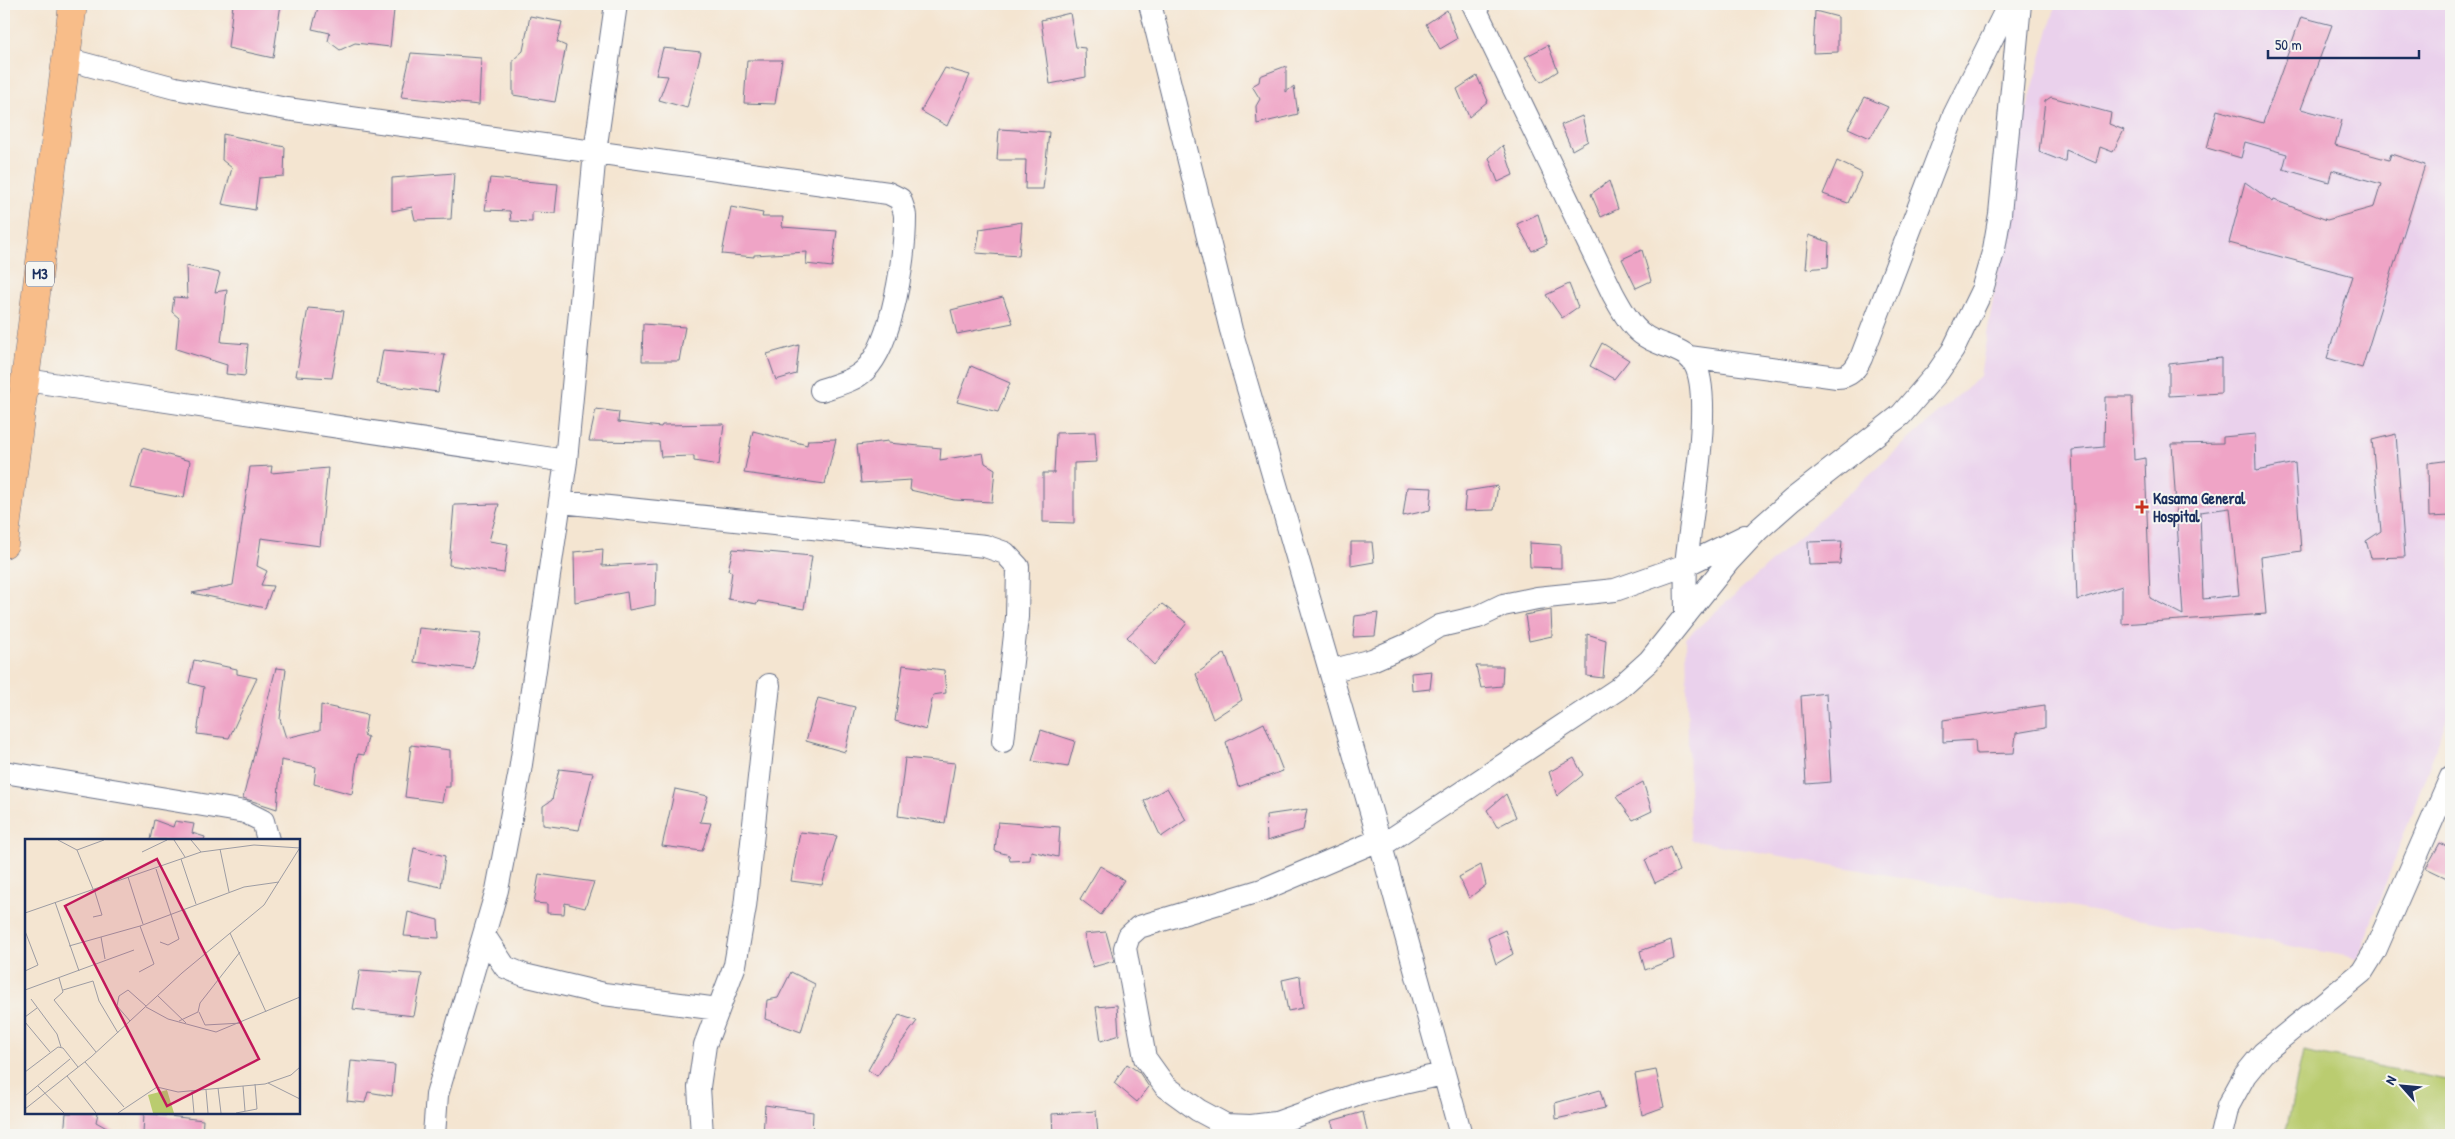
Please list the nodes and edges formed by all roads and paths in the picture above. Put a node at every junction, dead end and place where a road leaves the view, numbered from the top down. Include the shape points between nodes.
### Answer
1 (74, 4) edge
2 (616, 4) edge
3 (1150, 4) edge
4 (1473, 4) edge
5 (2009, 4) edge
6 (2020, 4) edge
7 (66, 59) junction
8 (595, 152) junction
9 (1689, 357) junction
10 (26, 380) junction
11 (821, 390) dead end
12 (566, 461) junction
13 (560, 502) junction
14 (1758, 530) junction
15 (4, 544) edge
16 (1686, 565) junction
17 (1686, 615) junction
18 (1330, 671) junction
19 (769, 685) dead end
20 (1003, 741) dead end
21 (4, 772) edge
22 (2451, 777) edge
23 (2443, 822) edge
24 (268, 839) edge
25 (1380, 843) junction
26 (484, 935) junction
27 (718, 1009) junction
28 (1443, 1074) junction
29 (434, 1135) edge
30 (702, 1135) edge
31 (1460, 1135) edge
32 (2221, 1135) edge

1 - 7 main road, M3
2 - 8 street
3 - 18 street via 1231,330
4 - 9 street via 1613,294 1641,334
5 - 9 street via 1954,115 1856,367 1845,377 1837,377
6 - 14 street via 2000,214 1982,290 1967,322 1938,372 1901,415
7 - 8 street via 175,88 287,108
7 - 10 main road, M3
8 - 11 street via 860,188 888,193 900,199 905,215 901,262 890,323 879,351 866,370 850,380
8 - 12 street
9 - 16 street via 1699,376 1702,411 1699,466
10 - 12 street
10 - 15 main road, M3
12 - 13 street
13 - 20 street via 985,546 1005,553 1018,567 1017,617
13 - 26 street via 509,832
14 - 16 street
14 - 17 street
16 - 17 street
16 - 18 street via 1615,590 1503,605 1478,616 1440,626 1372,660
17 - 25 street via 1649,661 1618,690
18 - 25 street
19 - 27 street via 745,907 734,964
21 - 24 street via 244,812 263,821
22 - 23 street
23 - 32 street via 2362,972 2263,1053 2245,1075 2228,1106
25 - 28 street
25 - 28 street via 1262,890 1157,920 1139,927 1129,936 1125,948 1145,1058 1164,1086 1226,1125 1276,1123 1360,1093
26 - 27 street via 505,967 524,976 604,994
26 - 29 street via 437,1095
27 - 30 street via 705,1045 698,1087
28 - 31 street

